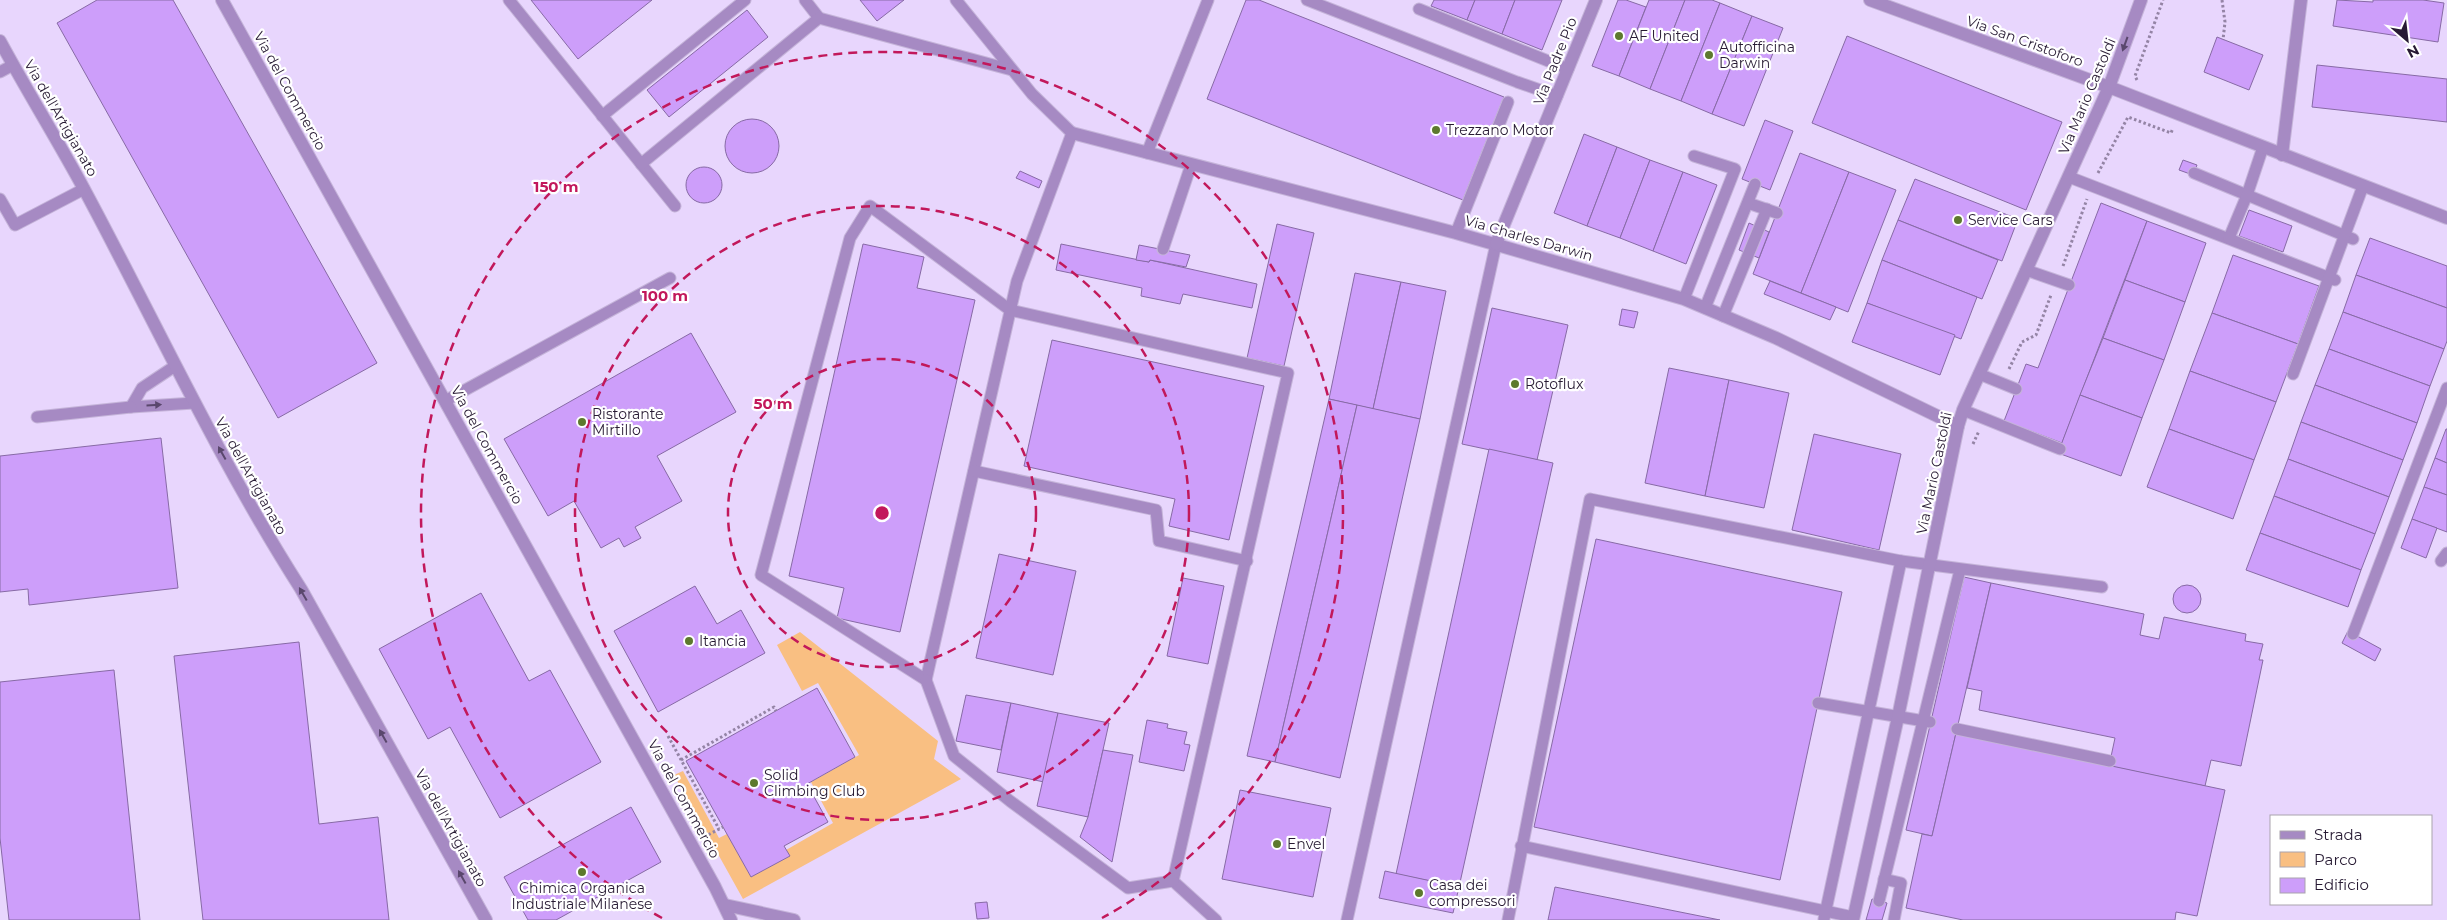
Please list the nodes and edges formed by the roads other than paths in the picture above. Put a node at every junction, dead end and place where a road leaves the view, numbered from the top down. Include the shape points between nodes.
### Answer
1 (222, 0) edge
2 (509, 0) edge
3 (745, 0) edge
4 (805, 0) edge
5 (956, 0) edge
6 (1208, 0) edge
7 (1306, 0) edge
8 (1596, 0) edge
9 (1870, 0) edge
10 (2141, 0) edge
11 (2301, 0) edge
12 (1419, 9) dead end
13 (819, 18) junction
14 (0, 41) edge
15 (13, 65) junction
16 (1568, 69) junction
17 (1012, 70) junction
18 (0, 72) edge
19 (2109, 87) junction
20 (1557, 96) junction
21 (1508, 102) dead end
22 (602, 116) junction
23 (1072, 133) junction
24 (2263, 148) junction
25 (1147, 154) junction
26 (2282, 155) junction
27 (1694, 156) dead end
28 (641, 164) junction
29 (1191, 165) junction
30 (2194, 172) dead end
31 (2069, 176) junction
32 (1755, 184) dead end
33 (2363, 186) junction
34 (84, 189) junction
35 (2247, 195) junction
36 (0, 199) edge
37 (1748, 202) junction
38 (675, 206) dead end
39 (2447, 218) edge
40 (1456, 233) junction
41 (2349, 236) junction
42 (2229, 238) junction
43 (1496, 244) junction
44 (1162, 249) dead end
45 (2026, 270) junction
46 (670, 278) dead end
47 (2332, 279) junction
48 (2069, 285) dead end
49 (1684, 299) junction
50 (1705, 308) junction
51 (1010, 310) junction
52 (1723, 316) junction
53 (175, 366) junction
54 (1979, 374) junction
55 (2293, 374) dead end
56 (2447, 388) edge
57 (2016, 389) dead end
58 (445, 401) junction
59 (194, 403) junction
60 (131, 407) junction
61 (1963, 410) junction
62 (37, 417) dead end
63 (1958, 426) junction
64 (2060, 449) dead end
65 (974, 471) junction
66 (1901, 560) junction
67 (1247, 561) junction
68 (1929, 565) junction
69 (1960, 570) junction
70 (2102, 587) dead end
71 (2353, 634) dead end
72 (926, 680) junction
73 (1818, 703) dead end
74 (1868, 712) junction
75 (1898, 717) junction
76 (1927, 722) junction
77 (1957, 729) dead end
78 (2110, 761) dead end
79 (1521, 846) junction
80 (1884, 879) junction
81 (1173, 881) junction
82 (1879, 901) dead end
83 (725, 905) junction
84 (1825, 915) edge
85 (1853, 918) edge
86 (486, 920) edge
87 (731, 920) edge
88 (739, 920) edge
89 (794, 920) edge
90 (1216, 920) edge
91 (1347, 920) edge
92 (1508, 920) edge
93 (1894, 920) edge

1 - 58 street, Via del Commercio
2 - 22 lane
3 - 22 lane
4 - 13 lane
5 - 17 lane
6 - 25 lane
7 - 20 lane
8 - 16 street, Via Padre Pio
9 - 19 street, Via San Cristoforo
10 -> 19 street, Via Mario Castoldi
11 - 26 street
12 - 16 lane
13 - 17 lane
13 - 28 lane
14 - 15 street, Via dell'Artigianato
15 - 18 lane
15 - 34 street, Via dell'Artigianato
16 - 20 street, Via Padre Pio
17 - 23 lane
19 - 24 street, Via San Cristoforo
19 - 31 street, Via Mario Castoldi
20 - 43 street, Via Padre Pio
21 - 40 lane
22 - 28 lane
23 - 25 street, Via Charles Darwin
23 - 51 lane via 1017,281
24 - 26 street, Via San Cristoforo
24 - 35 lane
25 - 29 street, Via Charles Darwin
26 - 33 street, Via San Cristoforo
27 - 49 lane via 1735,169
28 - 38 lane
29 - 40 street, Via Charles Darwin
29 - 44 lane
30 - 35 lane
31 - 42 lane
31 - 45 street, Via Mario Castoldi
32 - 37 lane
33 - 39 street, Via San Cristoforo
33 - 41 lane
34 - 36 lane via 15,225
34 - 53 street, Via dell'Artigianato
35 - 41 lane
35 - 42 lane
37 - 50 lane
37 - 52 lane via 1772,211
40 - 43 street, Via Charles Darwin
41 - 47 lane
42 - 47 lane
43 - 49 street, Via Charles Darwin
43 - 91 lane
45 - 48 lane
45 - 54 street, Via Mario Castoldi
46 - 58 lane
47 - 55 lane
49 - 50 street, Via Charles Darwin
50 - 52 street, Via Charles Darwin
51 - 65 lane
51 - 67 lane via 1288,373
51 - 72 lane via 870,206 850,238 761,575
52 - 63 street, Via Charles Darwin via 1776,338
53 - 59 street, Via dell'Artigianato
53 - 60 lane via 147,384
54 - 57 lane
54 - 61 street, Via Mario Castoldi
56 - 71 lane
58 - 83 street, Via del Commercio
60 -> 59 lane
86 -> 59 street, Via dell'Artigianato
60 - 62 lane
61 - 63 street, Via Mario Castoldi
61 - 64 lane
63 - 68 street, Via Mario Castoldi
65 - 67 lane via 1156,510 1159,541
65 - 72 lane
66 - 68 lane
66 - 74 lane
66 - 79 lane via 1590,499 1565,658
67 - 81 lane
68 - 69 lane
68 - 75 street, Via Mario Castoldi
69 - 70 lane
69 - 76 lane
72 - 81 lane via 954,756 1128,888
73 - 74 lane
74 - 75 lane
74 - 84 lane
75 - 76 lane
75 - 85 street, Via Mario Castoldi
76 - 80 lane
77 - 78 lane
79 - 84 lane
79 - 92 lane
80 - 82 lane
80 - 93 lane via 1901,883
81 - 90 lane
83 - 87 street, Via del Commercio
83 - 88 street, Via del Commercio
83 - 89 street
84 - 85 lane

